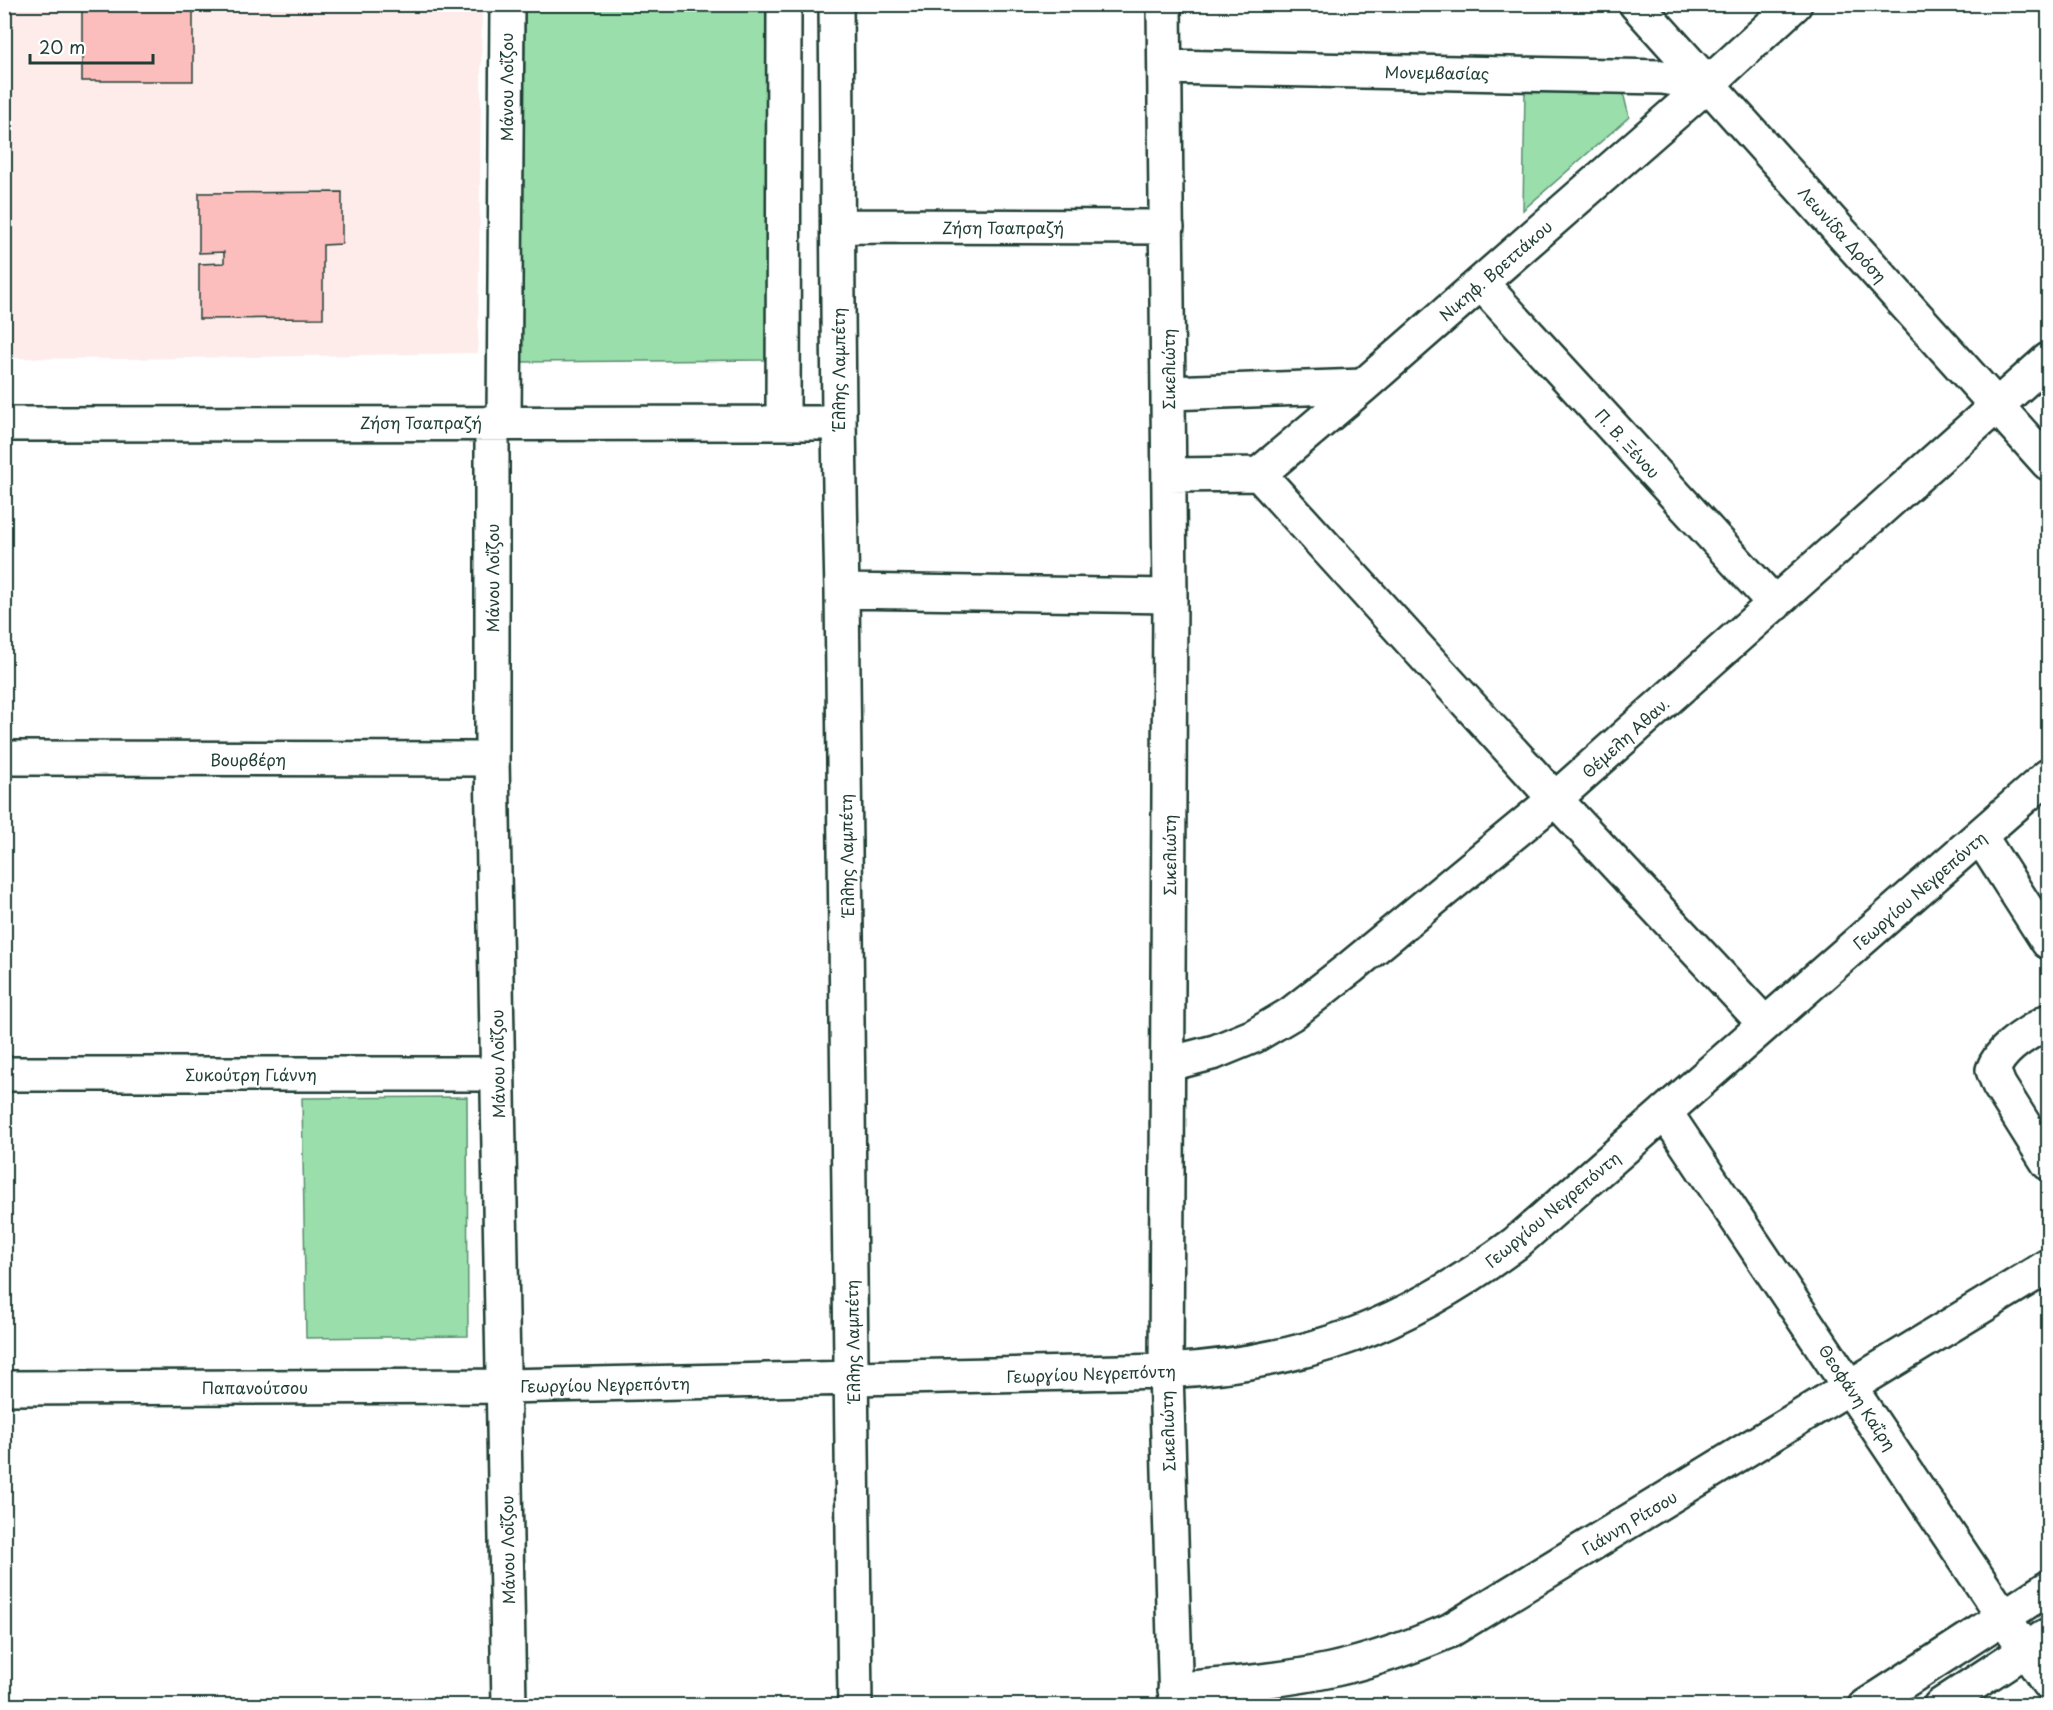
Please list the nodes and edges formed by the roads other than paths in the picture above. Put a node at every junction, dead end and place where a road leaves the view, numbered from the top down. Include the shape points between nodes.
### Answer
1 (507, 4) edge
2 (784, 4) edge
3 (836, 4) edge
4 (1164, 4) edge
5 (1636, 4) edge
6 (1795, 4) edge
7 (1165, 67) junction
8 (1708, 84) junction
9 (838, 226) junction
10 (1167, 227) junction
11 (1481, 283) junction
12 (2049, 360) edge
13 (1363, 386) junction
14 (1169, 393) junction
15 (1998, 406) junction
16 (498, 422) junction
17 (783, 422) junction
18 (838, 423) junction
19 (4, 424) edge
20 (2049, 463) edge
21 (1259, 474) junction
22 (1169, 475) junction
23 (842, 591) junction
24 (1170, 596) junction
25 (1775, 604) junction
26 (4, 758) edge
27 (492, 759) junction
28 (2049, 776) edge
29 (1555, 799) junction
30 (1980, 836) junction
31 (2049, 942) edge
32 (2049, 1021) edge
33 (1765, 1024) junction
34 (1169, 1064) junction
35 (4, 1074) edge
36 (497, 1074) junction
37 (1665, 1112) junction
38 (2049, 1163) edge
39 (2049, 1266) edge
40 (1166, 1371) junction
41 (853, 1379) junction
42 (505, 1386) junction
43 (1851, 1387) junction
44 (4, 1389) edge
45 (2049, 1588) edge
46 (2004, 1617) junction
47 (2037, 1642) edge
48 (2049, 1683) edge
49 (1175, 1698) edge
50 (509, 1706) edge
51 (855, 1706) edge
52 (1866, 1706) edge
53 (1940, 1706) edge

1 - 16 street, Μάνου Λοΐζου
2 - 17 street
3 - 9 street, Έλλης Λαμπέτη
4 - 7 street, Σικελιώτη
5 - 8 street, Λεωνίδα Δρόση
6 - 8 street, Νικηφ. Βρεττάκου
7 - 8 street, Μονεμβασίας via 1662,77
7 - 10 street, Σικελιώτη
8 - 11 street, Νικηφ. Βρεττάκου
8 - 15 street, Λεωνίδα Δρόση
9 - 10 street, Ζήση Τσαπραζή
9 - 18 street, Έλλης Λαμπέτη
10 - 14 street, Σικελιώτη
11 - 13 street, Νικηφ. Βρεττάκου
11 - 25 street, Π. Β. Ξένου
12 - 15 street, Θέμελη Αθαν.
13 - 14 street
13 - 21 street, Νικηφ. Βρεττάκου
14 - 22 street, Σικελιώτη
15 - 20 street, Λεωνίδα Δρόση
15 - 25 street, Θέμελη Αθαν.
16 - 17 street, Ζήση Τσαπραζή
16 - 19 street, Ζήση Τσαπραζή
16 - 27 street, Μάνου Λοΐζου
17 - 18 street, Ζήση Τσαπραζή
18 - 23 street, Έλλης Λαμπέτη
21 - 22 street
21 - 29 street
22 - 24 street, Σικελιώτη
23 - 24 street
23 - 41 street, Έλλης Λαμπέτη
24 - 34 street, Σικελιώτη
25 - 29 street, Θέμελη Αθαν.
26 - 27 street, Βουρβέρη
27 - 36 street, Μάνου Λοΐζου
28 - 30 street, Γεωργίου Νεγρεπόντη
29 - 33 street
29 - 34 street, Θέμελη Αθαν. via 1291,1014 1237,1044
30 - 31 street
30 - 33 street, Γεωργίου Νεγρεπόντη
32 - 38 street via 2008,1048 1998,1057 1993,1070
33 - 37 street, Γεωργίου Νεγρεπόντη
34 - 40 street, Σικελιώτη
35 - 36 street, Συκούτρη Γιάννη
36 - 42 street, Μάνου Λοΐζου
37 - 40 street, Γεωργίου Νεγρεπόντη via 1516,1243 1467,1278 1401,1316 1298,1354
37 - 43 street, Θεοφάνη Καΐρη
39 - 43 street, Γιάννη Ρίτσου
40 - 41 street, Γεωργίου Νεγρεπόντη
40 - 49 street, Σικελιώτη
41 - 42 street, Γεωργίου Νεγρεπόντη
41 - 51 street, Έλλης Λαμπέτη
42 - 44 street, Παπανούτσου
42 - 50 street, Μάνου Λοΐζου
43 - 46 street, Θεοφάνη Καΐρη
43 - 49 street, Γιάννη Ρίτσου via 1449,1631 1332,1670
45 - 46 street
46 - 47 street, Θεοφάνη Καΐρη
46 - 52 street
47 - 48 street, Θεοφάνη Καΐρη
47 - 53 street

